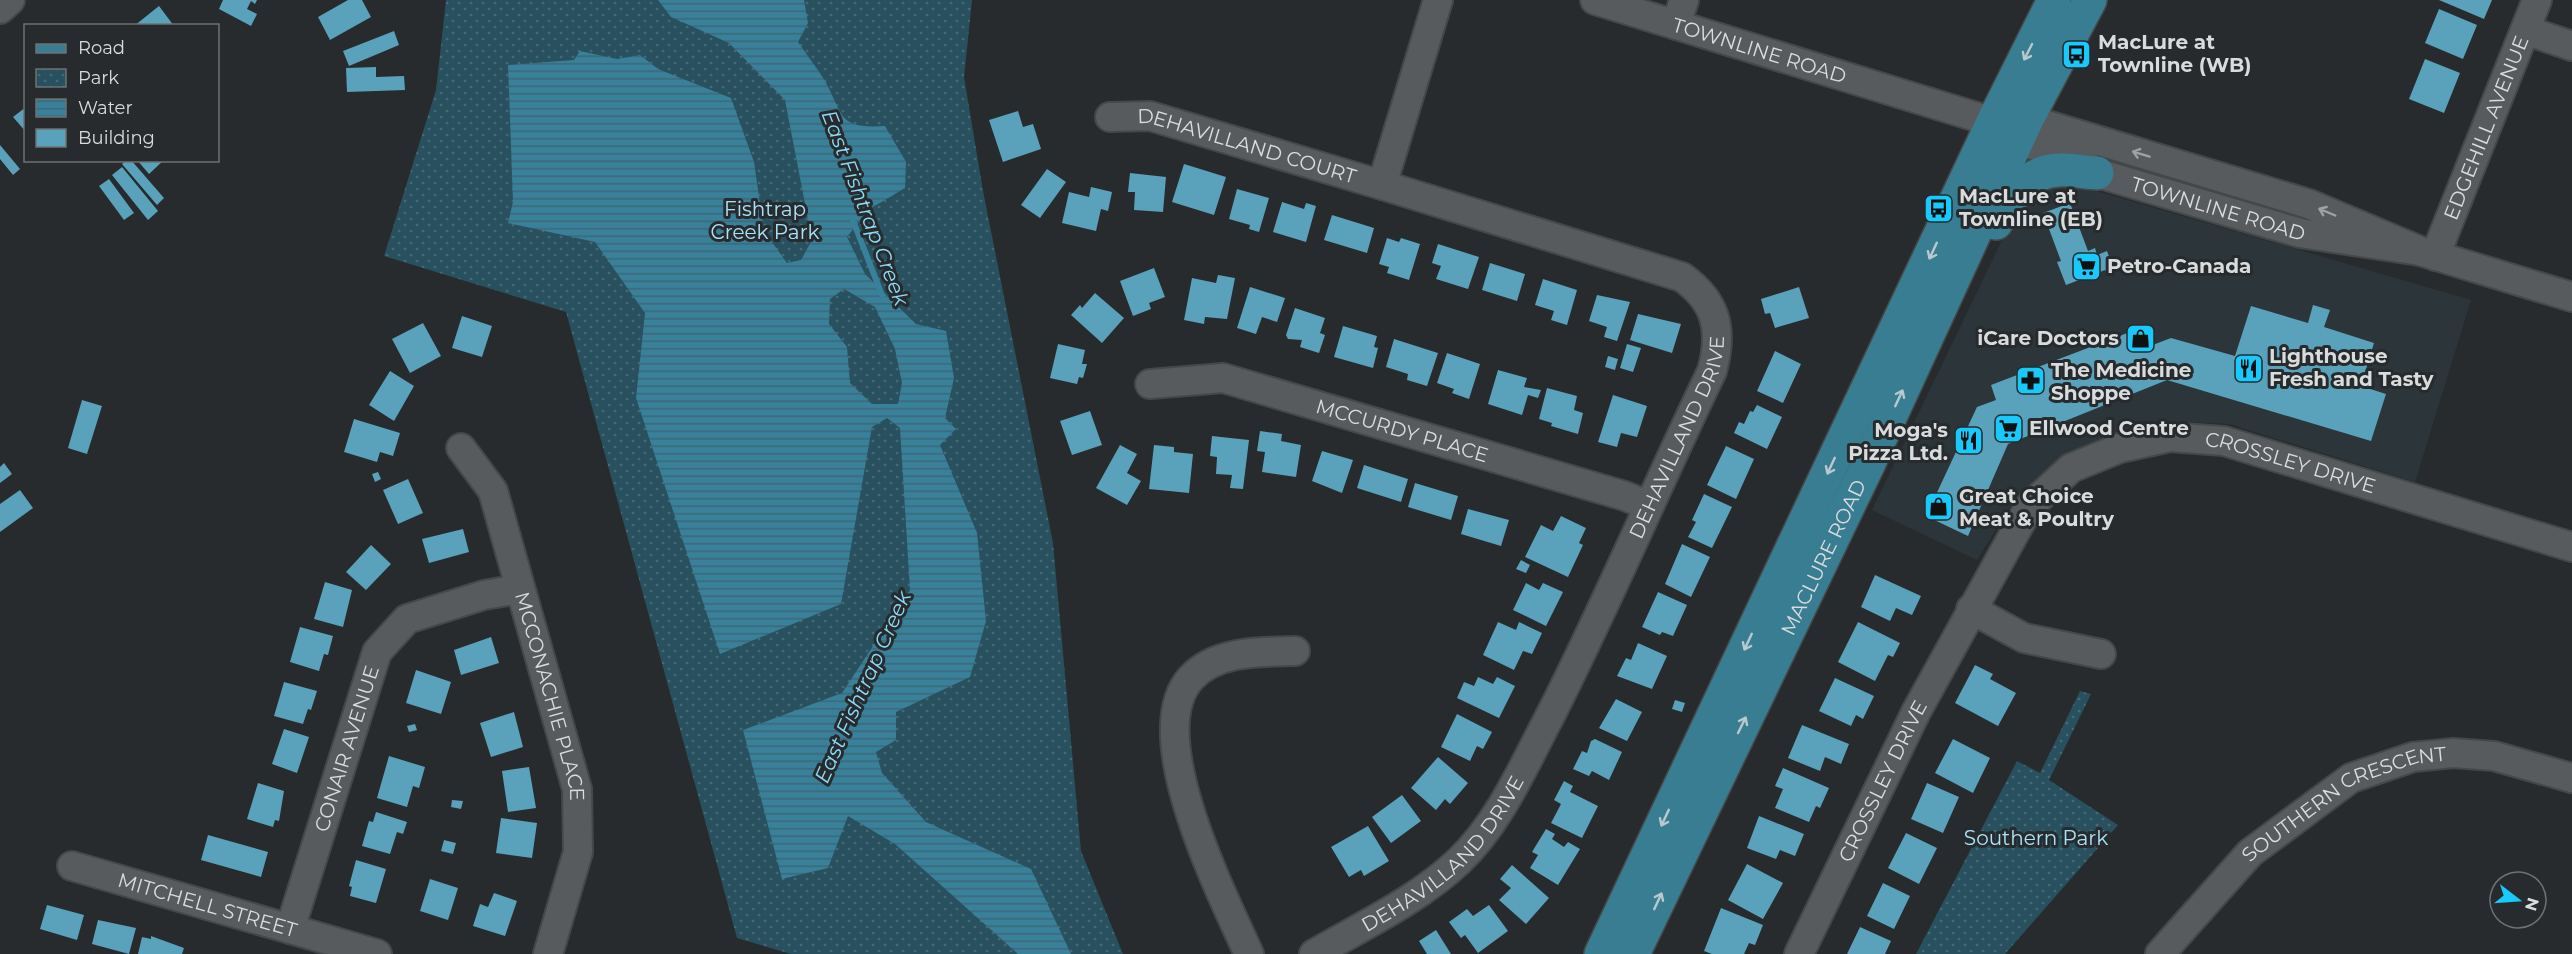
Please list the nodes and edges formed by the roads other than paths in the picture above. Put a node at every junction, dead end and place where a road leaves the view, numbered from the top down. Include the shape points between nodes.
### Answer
1 (10, 0) edge
2 (1438, 0) edge
3 (1595, 0) edge
4 (2054, 0) edge
5 (2090, 0) edge
6 (2537, 0) edge
7 (0, 9) edge
8 (1680, 12) edge
9 (2525, 30) junction
10 (2572, 46) edge
11 (1110, 117) dead end
12 (2012, 127) junction
13 (2097, 173) junction
14 (1382, 185) junction
15 (2427, 253) junction
16 (1960, 264) junction
17 (2572, 297) edge
18 (1150, 384) dead end
19 (461, 448) dead end
20 (1649, 506) junction
21 (2572, 547) edge
22 (519, 589) junction
23 (1971, 609) junction
24 (1295, 651) dead end
25 (2101, 654) dead end
26 (2572, 778) edge
27 (72, 866) dead end
28 (1619, 916) junction
29 (290, 929) junction
30 (377, 954) edge
31 (548, 954) edge
32 (1249, 954) edge
33 (1314, 954) edge
34 (1576, 954) edge
35 (1600, 954) edge
36 (1633, 954) edge
37 (1799, 954) edge
38 (2160, 954) edge

1 - 7 street
2 - 14 street
3 - 8 street, TOWNLINE ROAD
4 -> 12 main road, MACLURE ROAD
5 - 12 main road, MACLURE ROAD
6 - 9 street, EDGEHILL AVENUE
8 - 12 street, TOWNLINE ROAD
9 - 10 street
9 - 15 street, EDGEHILL AVENUE
11 - 14 street, DEHAVILLAND COURT via 1150,116
12 - 13 street, TOWNLINE ROAD
15 -> 12 street, TOWNLINE ROAD via 2309,204
12 - 16 main road, MACLURE ROAD
12 -> 28 main road, MACLURE ROAD
13 - 15 street, TOWNLINE ROAD via 2300,233
13 - 16 main road via 2058,170 2029,180 2009,199 1982,249
14 - 20 street, DEHAVILLAND DRIVE via 1667,271 1696,287 1713,314 1718,348 1712,370
15 - 17 street, TOWNLINE ROAD
36 -> 16 main road, MACLURE ROAD via 1863,476
18 - 20 street, MCCURDY PLACE via 1223,378
19 - 22 street, MCCONACHIE PLACE via 493,491
20 - 33 street, DEHAVILLAND DRIVE via 1600,618 1510,793 1486,829 1459,861 1434,880
21 - 23 street, CROSSLEY DRIVE via 2224,441 2170,437 2120,448 2071,468 2029,507
22 - 29 street, CONAIR AVENUE via 406,619 377,652
22 - 31 street, MCCONACHIE PLACE via 577,789 578,852
23 - 25 street via 2024,638
23 - 37 street, CROSSLEY DRIVE via 1916,712
24 - 32 street via 1250,652 1212,663 1191,678 1180,699 1175,730 1179,770 1200,845
26 - 38 street, SOUTHERN CRESCENT via 2494,756 2453,753 2413,757 2351,778 2250,853
27 - 29 street, MITCHELL STREET
28 - 34 main road
28 - 35 main road, MACLURE ROAD
29 - 30 street, MITCHELL STREET

